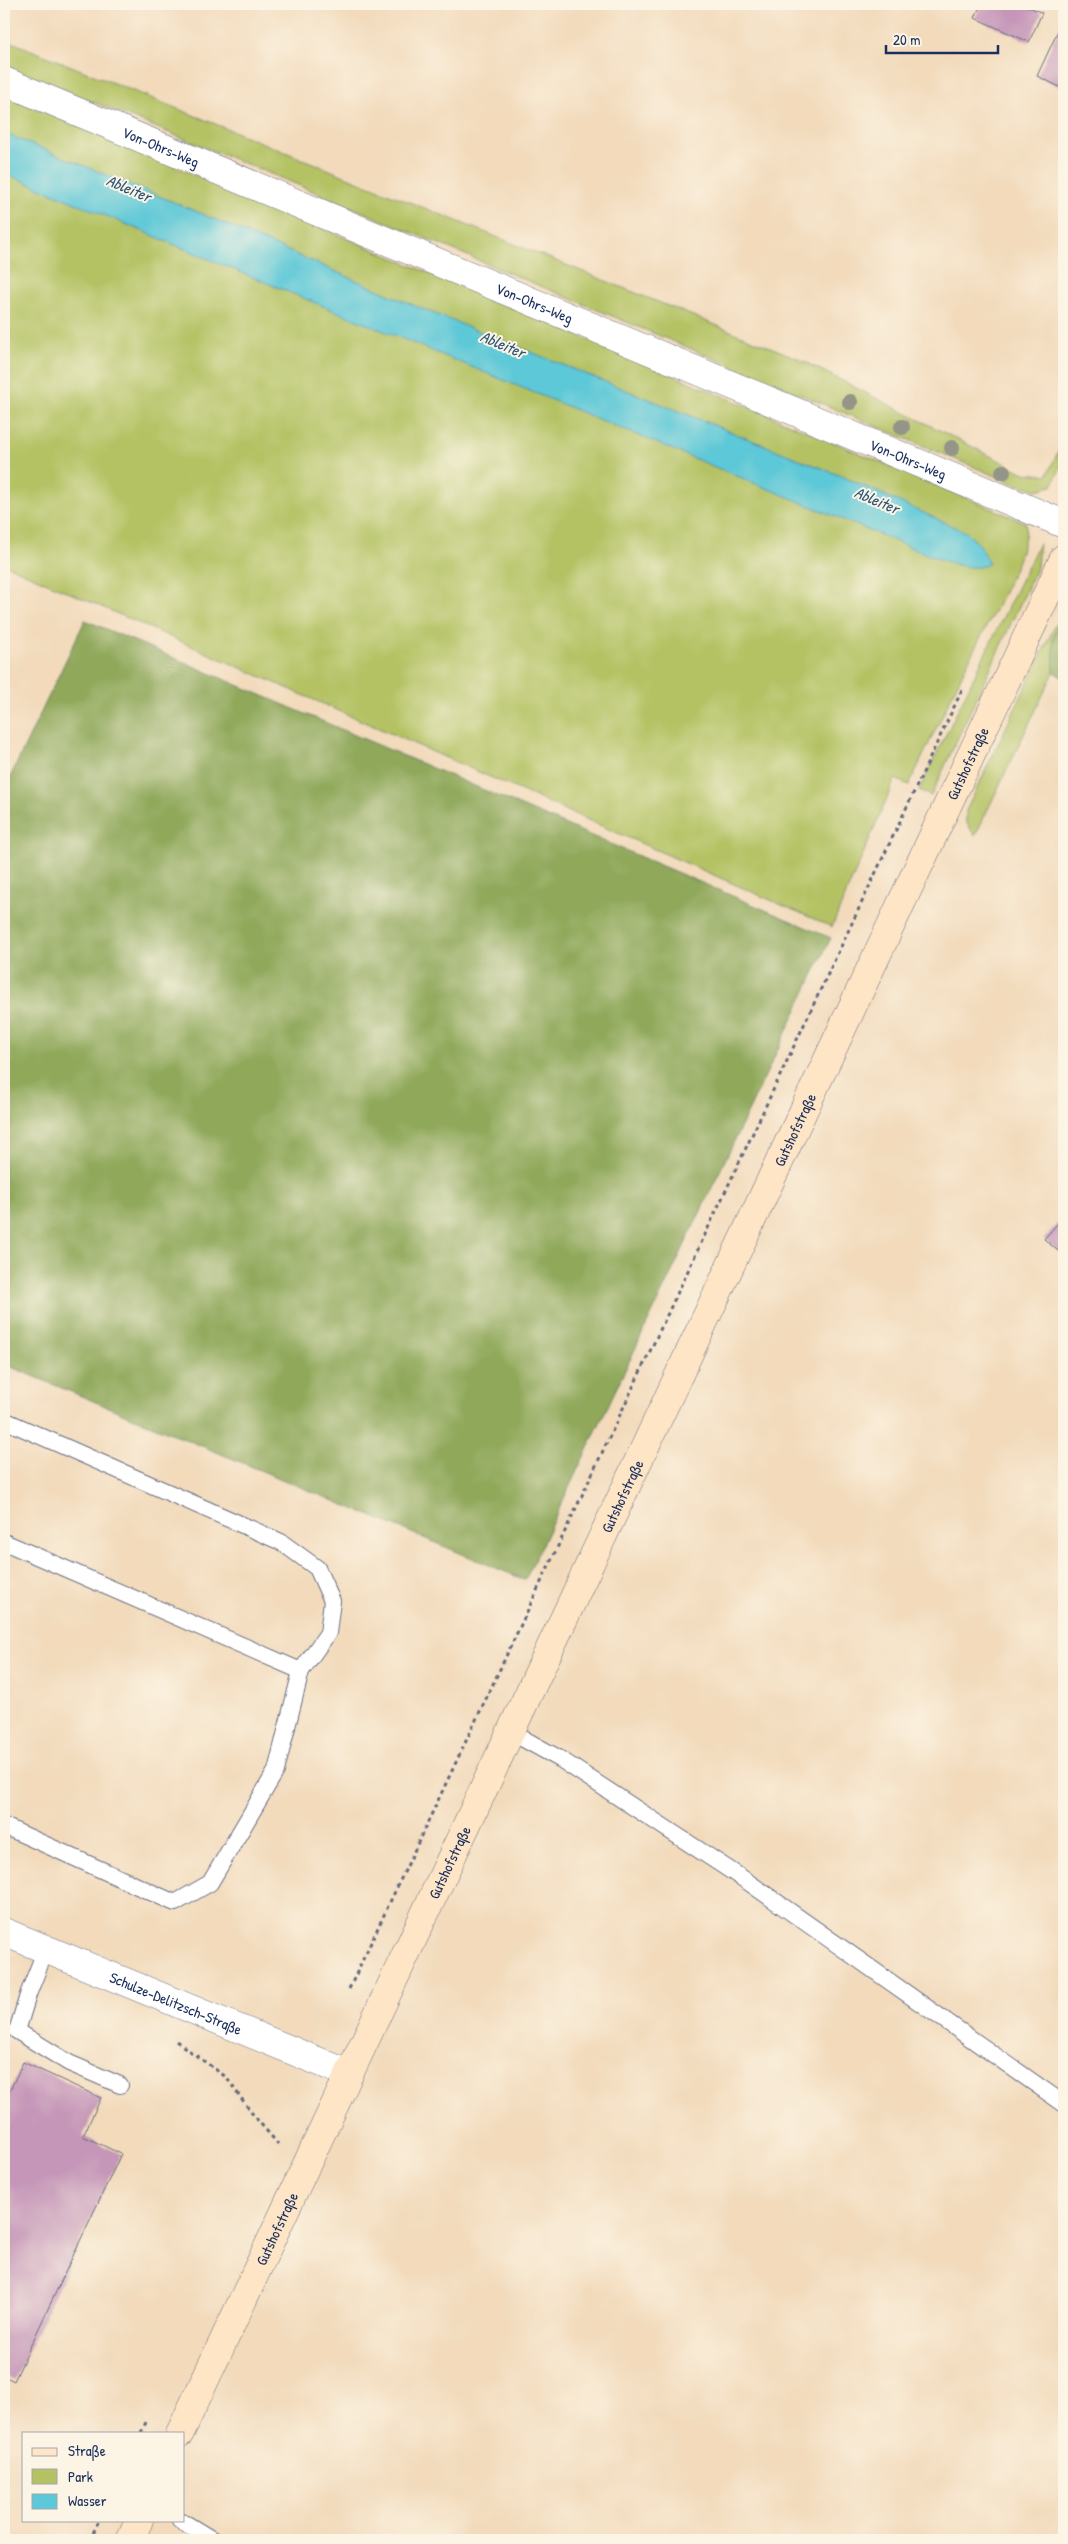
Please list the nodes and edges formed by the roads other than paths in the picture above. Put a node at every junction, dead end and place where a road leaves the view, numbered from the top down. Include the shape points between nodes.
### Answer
1 (4, 81) edge
2 (1055, 520) edge
3 (1064, 558) edge
4 (4, 1420) edge
5 (4, 1542) edge
6 (301, 1671) junction
7 (511, 1732) junction
8 (4, 1826) edge
9 (4, 1932) edge
10 (46, 1949) junction
11 (349, 2074) junction
12 (120, 2085) dead end
13 (1064, 2104) edge
14 (180, 2432) edge
15 (138, 2522) edge
16 (183, 2522) edge
17 (130, 2540) edge
18 (213, 2540) edge

1 - 2 street, Von-Ohrs-Weg
3 - 7 street, Gutshofstraße
4 - 6 lane via 281,1542 317,1568 332,1601 328,1633
5 - 6 lane
6 - 8 lane via 276,1771 210,1884 176,1903
7 - 11 street, Gutshofstraße
7 - 13 lane via 560,1758 748,1882
9 - 10 street, Schulze-Delitzsch-Straße
10 - 11 street, Schulze-Delitzsch-Straße
10 - 12 lane via 17,2031 69,2063
11 - 14 street, Gutshofstraße
15 - 17 street
16 - 18 lane

